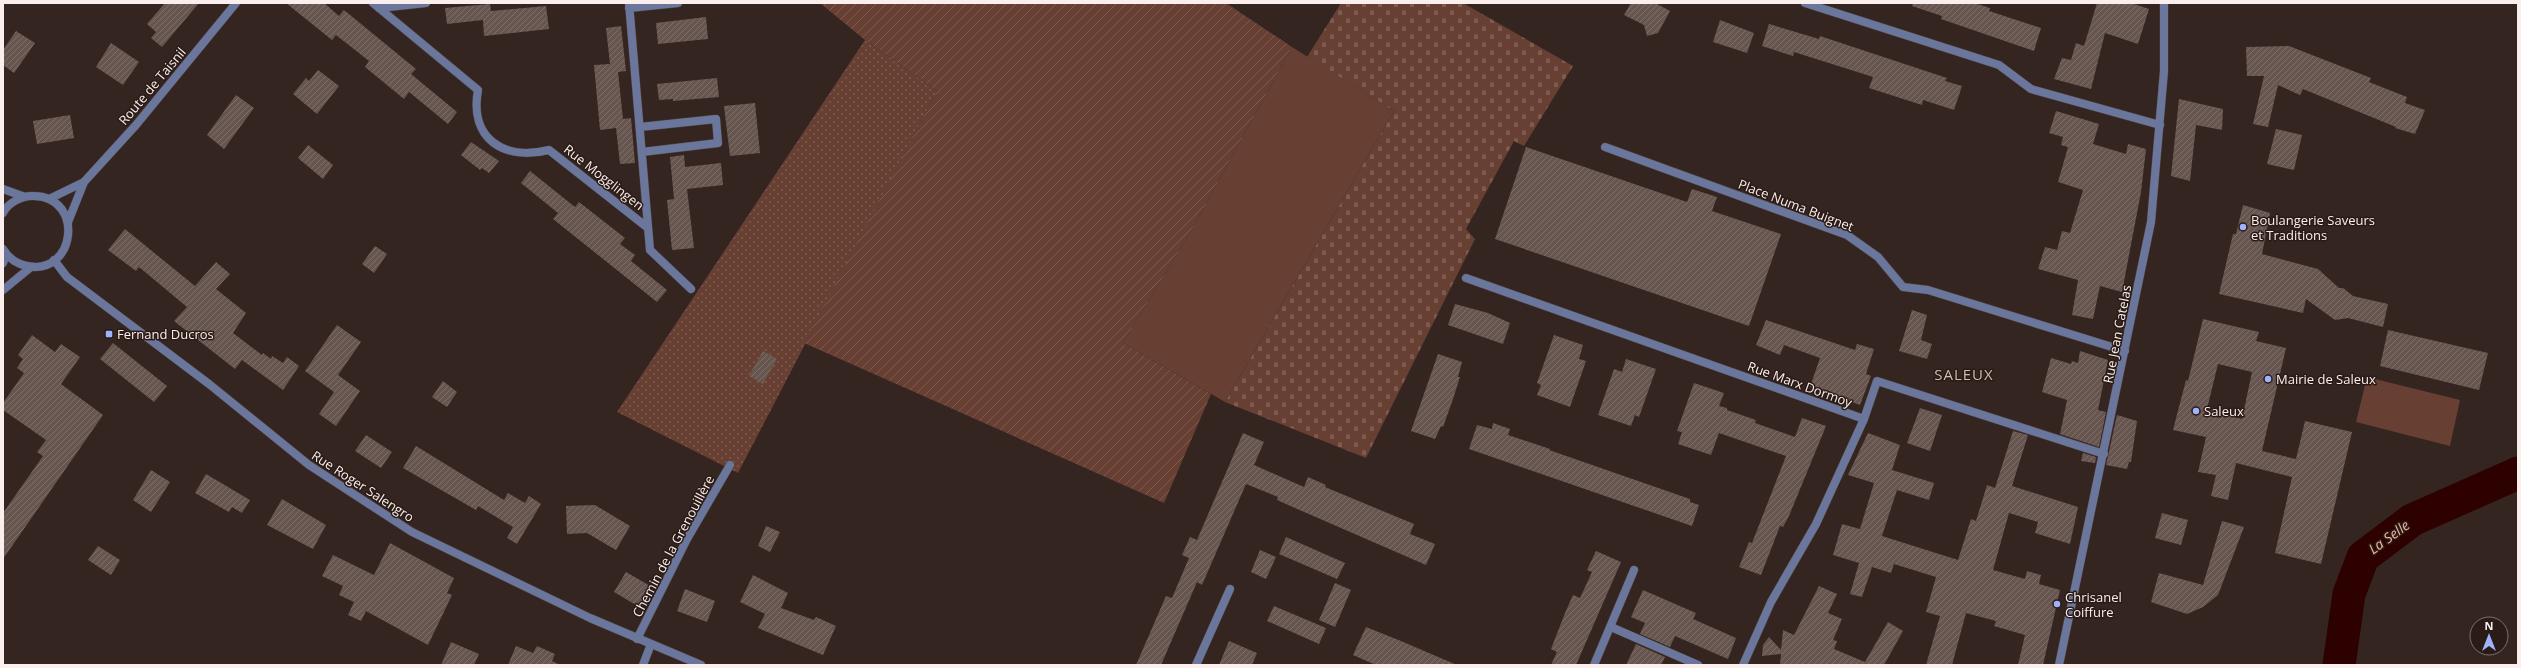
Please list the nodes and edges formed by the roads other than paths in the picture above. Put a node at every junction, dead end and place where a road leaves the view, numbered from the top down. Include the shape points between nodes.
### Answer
1 (236, 3) edge
2 (426, 3) edge
3 (678, 3) edge
4 (1805, 3) edge
5 (2164, 3) edge
6 (376, 6) edge
7 (629, 6) edge
8 (2160, 125) junction
9 (640, 127) junction
10 (1605, 147) dead end
11 (642, 152) junction
12 (84, 182) junction
13 (3, 189) edge
14 (25, 197) junction
15 (49, 199) junction
16 (3, 213) edge
17 (68, 222) junction
18 (648, 228) junction
19 (4, 255) edge
20 (54, 260) junction
21 (31, 267) junction
22 (1466, 278) dead end
23 (691, 289) dead end
24 (3, 290) edge
25 (2125, 351) junction
26 (1864, 419) junction
27 (2104, 454) junction
28 (730, 465) dead end
29 (1634, 570) dead end
30 (1230, 590) dead end
31 (1611, 627) junction
32 (637, 639) junction
33 (651, 644) junction
34 (643, 665) edge
35 (701, 665) edge
36 (1196, 665) edge
37 (1594, 665) edge
38 (1698, 665) edge
39 (1743, 665) edge
40 (2059, 665) edge

1 - 12 street, Route de Taisnil via 136,125
2 - 6 street, Rue Mogglingen
3 - 7 street, Rue Mogglingen
4 - 8 street via 1999,65 2031,89
5 - 8 street, Rue Jean Catelas via 2164,71
6 - 18 street, Rue Mogglingen via 478,90 478,121 484,134 498,146 515,152 537,153 549,150
7 - 9 street, Rue Mogglingen
8 - 25 street, Rue Jean Catelas via 2151,222
9 - 11 street, Rue Mogglingen
9 - 11 street via 716,119 718,143
10 - 25 street, Place Numa Buignet via 1847,235 1878,257 1903,287 1928,290
11 - 18 street, Rue Mogglingen
12 - 15 street, Route de Taisnil
12 - 17 street, Route de Taisnil
13 - 14 street
14 - 15 street
14 - 16 street via 14,201
15 - 17 street via 57,204
17 - 20 street, Route de Taisnil via 67,243
18 - 23 street, Rue Mogglingen via 650,250
19 - 21 street
20 - 21 street
20 - 32 street, Rue Roger Salengro via 67,277 209,384 315,470 412,532
21 - 24 street
22 - 26 street, Rue Marx Dormoy
25 - 27 street, Rue Jean Catelas
26 - 27 street, Rue Marx Dormoy via 1877,381
26 - 39 street via 1816,524 1771,602
27 - 40 street, Rue Jean Catelas
28 - 32 street, Chemin de la Grenouillère via 687,539
29 - 31 street
30 - 36 street
31 - 37 street
31 - 38 street
32 - 33 street, Rue Roger Salengro
33 - 34 street
33 - 35 street, Rue Roger Salengro

